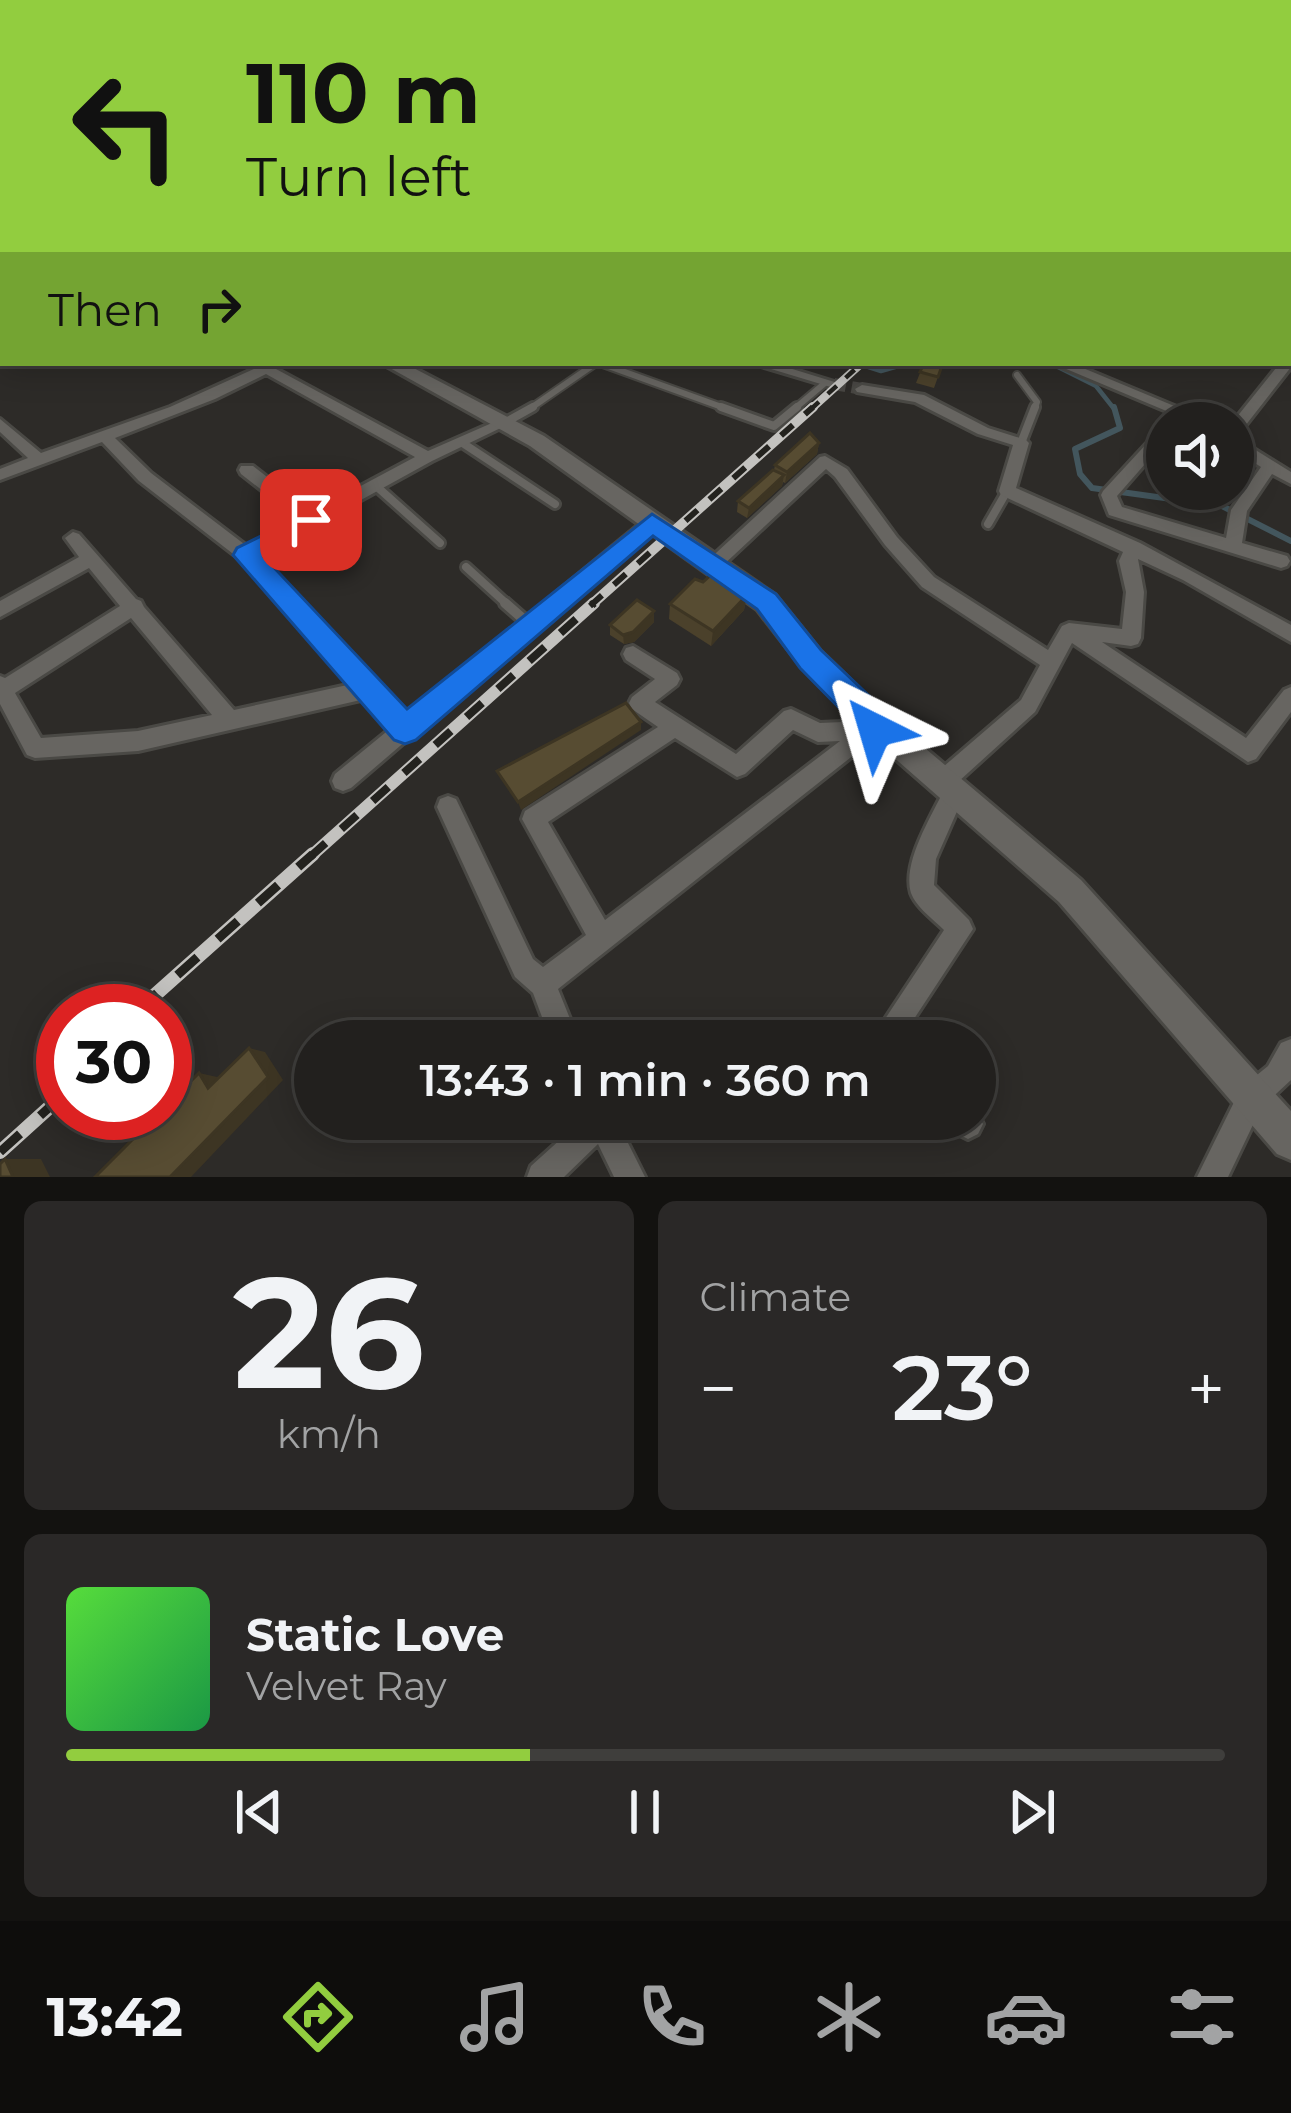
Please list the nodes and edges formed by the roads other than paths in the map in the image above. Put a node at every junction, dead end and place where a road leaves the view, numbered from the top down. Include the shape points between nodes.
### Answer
1 (272, 366) edge
2 (396, 366) edge
3 (594, 366) edge
4 (606, 366) edge
5 (771, 366) edge
6 (1066, 366) edge
7 (1284, 366) edge
8 (1016, 376) dead end
9 (829, 383) joint
10 (862, 389) tunnel mouth
11 (1146, 402) edge
12 (1254, 405) edge
13 (506, 422) junction
14 (0, 424) edge
15 (107, 439) junction
16 (461, 442) junction
17 (1021, 443) junction
18 (1146, 453) edge
19 (1254, 456) edge
20 (427, 457) junction
21 (38, 459) junction
22 (1269, 466) junction
23 (247, 470) dead end
24 (0, 475) edge
25 (1291, 478) edge
26 (375, 485) junction
27 (1007, 491) junction
28 (555, 504) dead end
29 (311, 520) junction
30 (652, 523) junction
31 (988, 524) dead end
32 (73, 538) dead end
33 (440, 543) dead end
34 (1134, 547) junction
35 (1233, 547) junction
36 (247, 555) junction
37 (90, 559) junction
38 (1281, 561) dead end
39 (713, 564) junction
40 (466, 567) dead end
41 (136, 606) junction
42 (0, 610) edge
43 (530, 625) junction
44 (1069, 631) junction
45 (1291, 634) edge
46 (633, 654) dead end
47 (1052, 663) junction
48 (2, 687) edge
49 (371, 689) junction
50 (1291, 696) edge
51 (230, 721) junction
52 (675, 727) junction
53 (876, 727) junction
54 (405, 730) junction
55 (343, 781) dead end
56 (950, 786) junction
57 (448, 807) dead end
58 (602, 939) junction
59 (543, 984) junction
60 (557, 1020) edge
61 (897, 1020) edge
62 (1291, 1053) edge
63 (1251, 1098) junction
64 (580, 1140) edge
65 (611, 1140) edge
66 (1291, 1140) edge
67 (542, 1177) edge
68 (630, 1177) edge
69 (1212, 1177) edge

1 - 15 street
1 - 20 street
2 - 13 street
3 - 13 lane
4 - 9 lane via 774,426
5 - 9 street
6 - 11 street
7 - 12 street
8 - 17 lane via 1037,402
10 - 17 street via 919,398
13 - 16 street
13 - 30 street
14 - 21 street
15 - 21 street
15 - 36 street
16 - 20 street
16 - 28 lane
17 - 27 street
18 - 35 street via 1108,495 1115,511
19 - 22 street
20 - 26 street
21 - 24 street
22 - 25 street
22 - 35 street via 1239,510
23 - 29 street
26 - 29 street
26 - 33 lane
27 - 31 lane
27 - 34 street
29 - 36 street
30 - 39 street
30 - 43 street
32 - 37 street
34 - 44 street via 1131,638
34 - 45 street
35 - 38 street
36 - 49 street
37 - 41 street
37 - 42 street
39 - 47 street via 825,461 928,582
39 - 53 street via 766,602
40 - 43 lane
41 - 48 street
41 - 51 street
43 - 54 street
44 - 47 street
44 - 50 street via 1248,752
46 - 52 street via 670,679 639,703
47 - 56 street via 1028,706
48 - 51 street via 35,748 138,741
49 - 51 street
49 - 54 street
52 - 53 street via 737,767 791,718 818,733
52 - 58 street via 533,819
53 - 56 street
53 - 58 street
54 - 55 street
56 - 61 street via 924,858 922,890 960,928
56 - 63 street via 1070,891
57 - 59 street via 524,968
58 - 59 street
59 - 60 street
62 - 63 street
63 - 66 street
63 - 69 street
64 - 67 street
65 - 68 street

